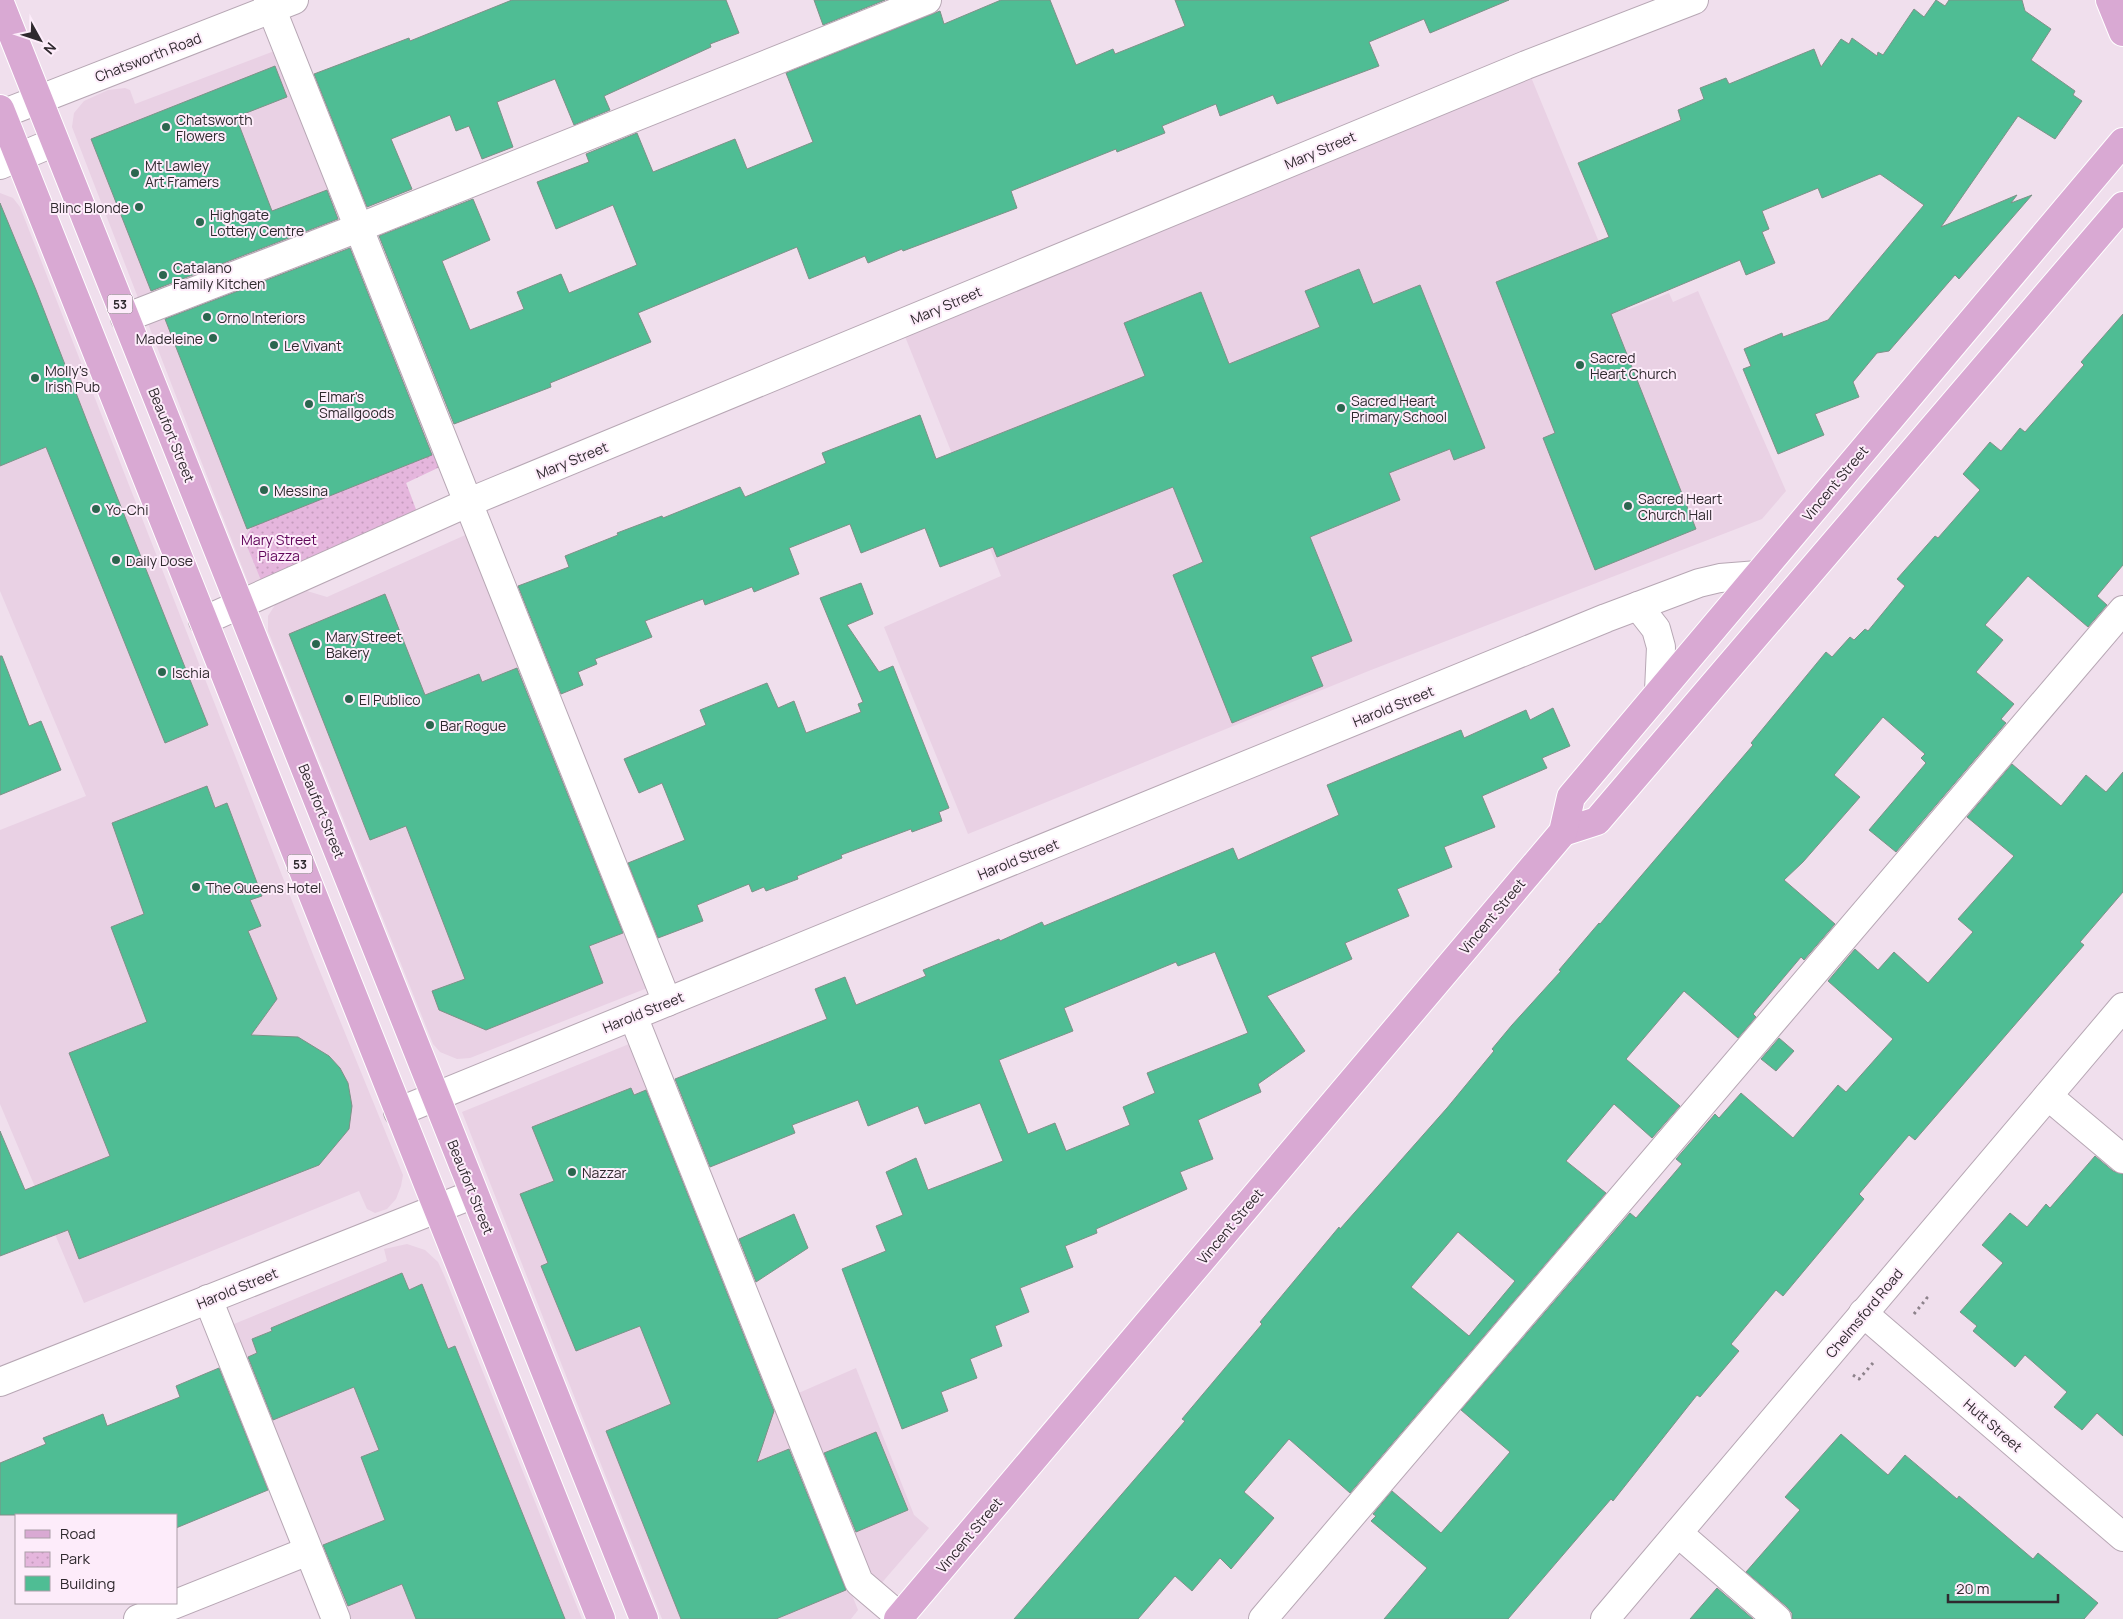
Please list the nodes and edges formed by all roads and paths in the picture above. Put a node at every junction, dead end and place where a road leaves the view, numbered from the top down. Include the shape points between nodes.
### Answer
1 (927, 0) edge
2 (1694, 0) edge
3 (2110, 0) edge
4 (0, 3) edge
5 (278, 3) edge
6 (2123, 32) edge
7 (38, 100) junction
8 (1, 112) edge
9 (55, 142) junction
10 (2123, 142) edge
11 (10, 161) edge
12 (2123, 206) edge
13 (358, 228) junction
14 (125, 318) junction
15 (467, 503) junction
16 (1758, 575) junction
17 (239, 606) junction
18 (1638, 606) junction
19 (2123, 610) edge
20 (203, 621) junction
21 (1659, 691) junction
22 (1563, 832) junction
23 (667, 1002) junction
24 (2123, 1007) edge
25 (634, 1016) junction
26 (2048, 1096) junction
27 (436, 1097) junction
28 (398, 1112) junction
29 (2123, 1160) edge
30 (474, 1194) junction
31 (437, 1209) junction
32 (208, 1299) junction
33 (1863, 1313) junction
34 (0, 1382) edge
35 (1678, 1533) junction
36 (2123, 1537) edge
37 (308, 1551) junction
38 (178, 1603) edge
39 (176, 1604) edge
40 (899, 1618) edge
41 (138, 1619) edge
42 (336, 1619) edge
43 (601, 1619) edge
44 (644, 1619) edge
45 (1263, 1619) edge
46 (1605, 1619) edge
47 (1777, 1619) edge

1 - 13 street
2 - 15 street, Mary Street via 1526,65
3 - 6 main road
4 - 7 main road, Beaufort Street / 53
5 - 7 street, Chatsworth Road
5 - 13 street
7 - 8 street, Chatsworth Road
7 - 9 main road, Beaufort Street / 53
8 - 11 main road, 53
9 - 11 street
9 - 14 main road, Beaufort Street / 53
10 - 16 main road, Vincent Street
11 - 20 main road, 53
12 - 22 main road via 1597,821
13 - 14 street
13 - 15 street
14 - 17 main road, Beaufort Street / 53
15 - 17 street, Mary Street
15 - 23 street
16 - 18 street, Harold Street via 1698,583
16 - 21 main road, Vincent Street
17 - 20 street, Mary Street
17 - 27 main road, Beaufort Street / 53
18 - 21 street via 1656,629 1660,647
18 - 23 street, Harold Street
19 - 45 street
20 - 28 main road, 53
21 - 22 main road, Vincent Street via 1571,797
22 - 40 main road, Vincent Street
23 - 25 street, Harold Street
24 - 26 street, Chelmsford Road
25 - 27 street, Harold Street
25 - 40 street via 859,1582
26 - 29 street
26 - 33 street, Chelmsford Road
27 - 28 street, Harold Street
27 - 30 main road, Beaufort Street / 53
28 - 31 main road, 53
30 - 31 street, Harold Street
30 - 44 main road, Beaufort Street / 53
31 - 32 street, Harold Street
31 - 43 main road, 53
32 - 34 street, Harold Street
32 - 37 street
33 - 35 street, Chelmsford Road
33 - 36 street, Hutt Street
35 - 46 street, Chelmsford Road
35 - 47 street
37 - 38 street
37 - 42 street
39 - 41 street

